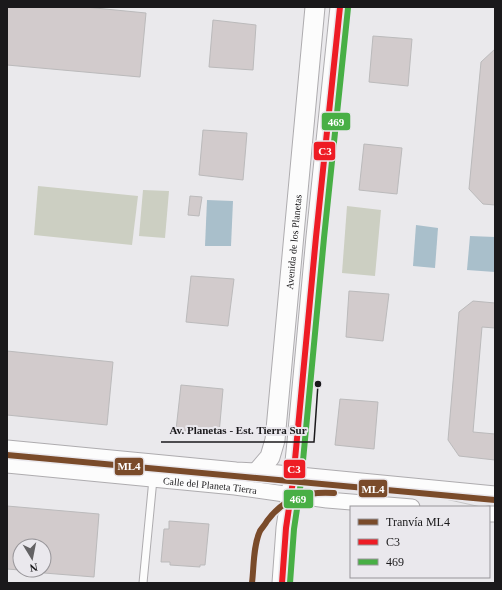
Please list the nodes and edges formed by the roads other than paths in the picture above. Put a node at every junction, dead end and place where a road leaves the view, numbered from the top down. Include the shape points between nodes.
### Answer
1 (315, 7) edge
2 (340, 7) edge
3 (7, 448) edge
4 (7, 465) edge
5 (258, 471) junction
6 (294, 474) junction
7 (153, 479) junction
8 (291, 494) junction
9 (495, 494) edge
10 (400, 506) edge
11 (143, 583) edge
12 (282, 583) edge

1 - 5 street, Avenida de los Planetas via 275,440 270,457
2 - 6 street
3 - 5 street, Calle del Planeta Tierra
4 - 7 street, Calle del Planeta Tierra
5 - 6 street, Calle del Planeta Tierra
6 - 8 street
6 - 9 street, Calle del Planeta Tierra
7 - 8 street, Calle del Planeta Tierra
7 - 11 lane
8 - 10 street, Calle del Planeta Tierra
8 - 12 street

